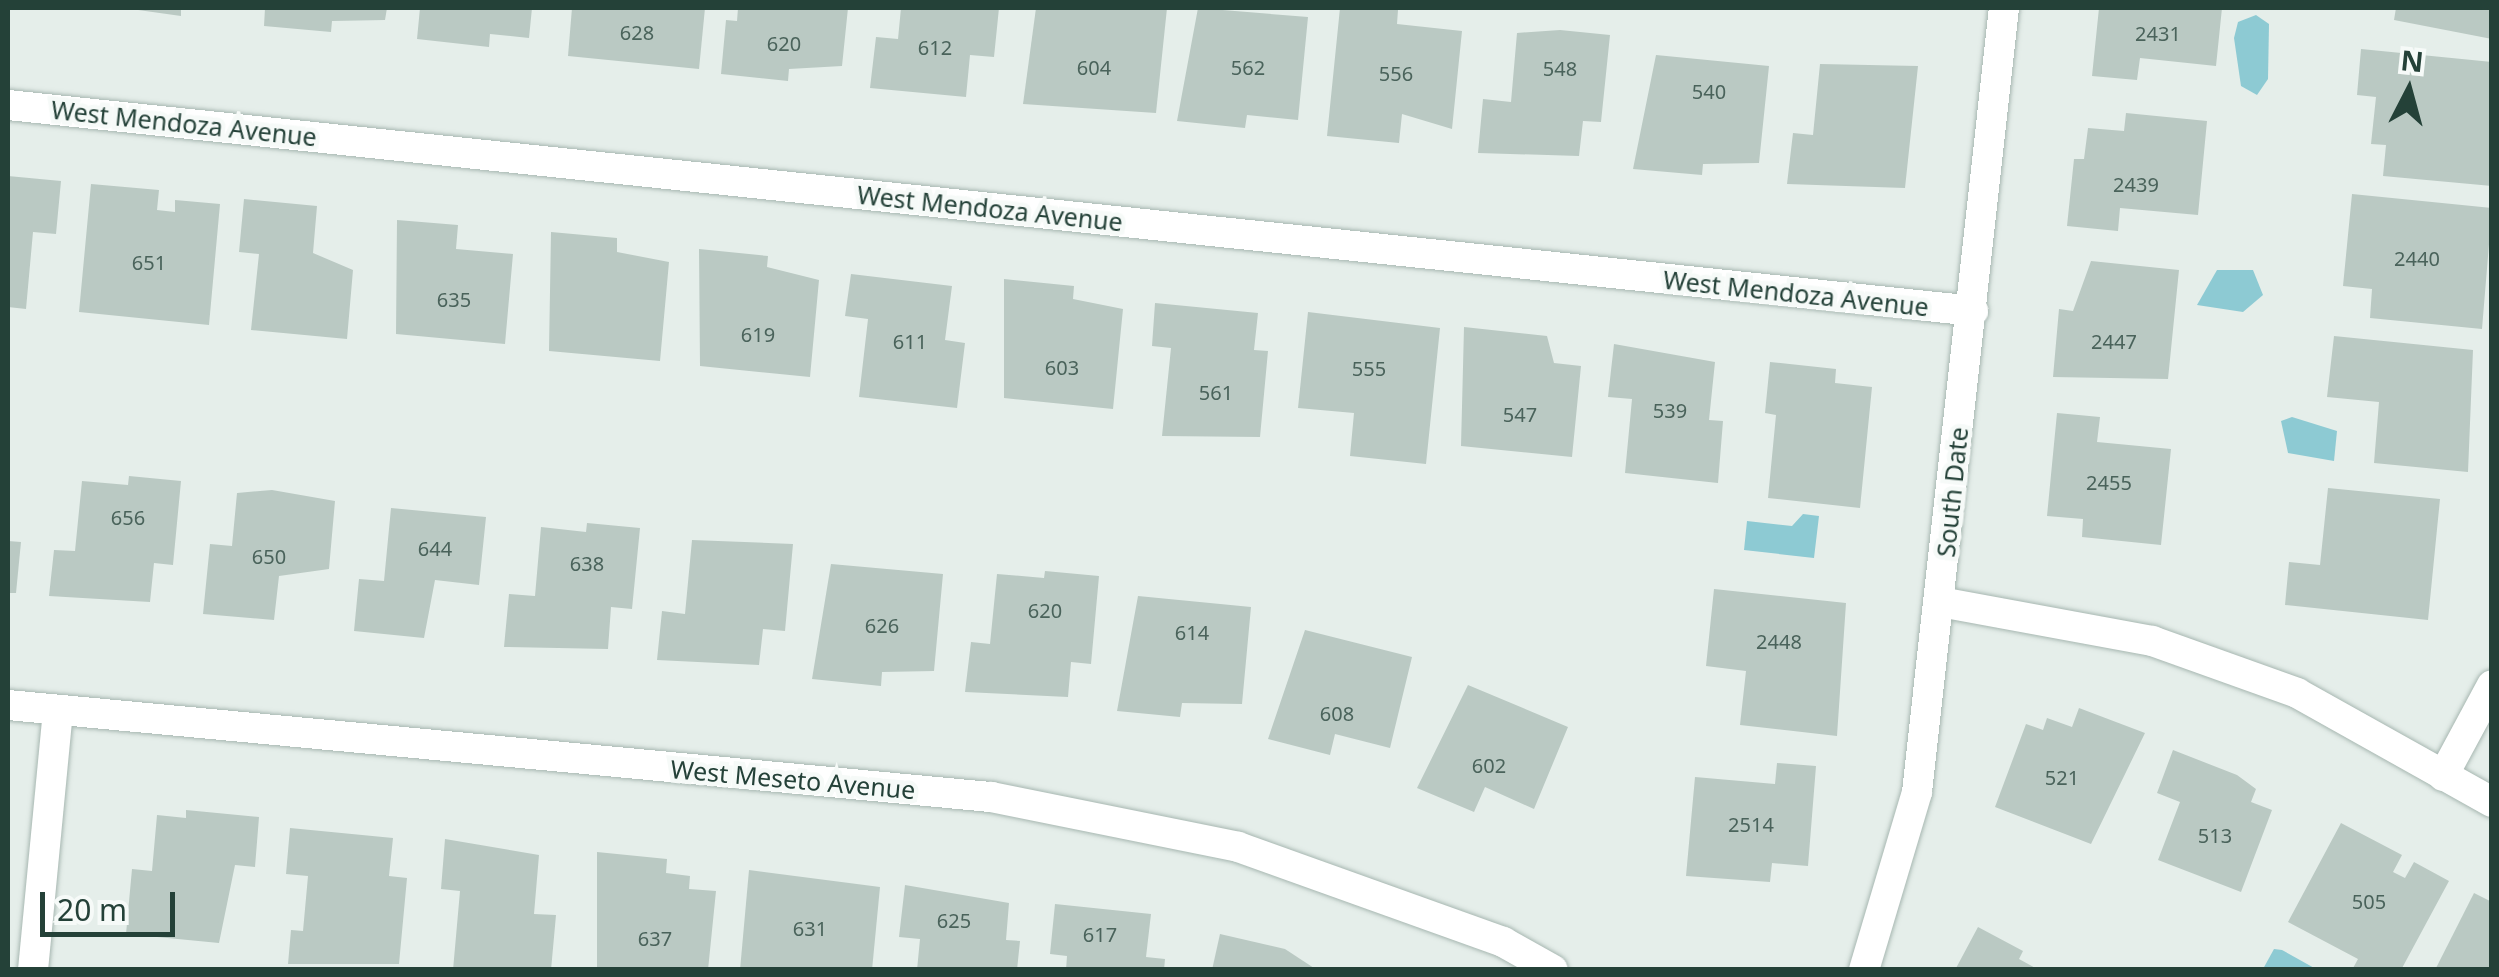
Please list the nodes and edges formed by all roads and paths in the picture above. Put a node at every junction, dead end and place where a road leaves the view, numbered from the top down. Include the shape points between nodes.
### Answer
1 (2004, 8) edge
2 (8, 105) edge
3 (1972, 311) junction
4 (1940, 602) junction
5 (2492, 686) edge
6 (8, 704) edge
7 (58, 710) junction
8 (2444, 776) junction
9 (2492, 802) edge
10 (33, 970) edge
11 (1553, 970) edge
12 (1864, 970) edge

1 - 3 street, South Date
2 - 3 street, West Mendoza Avenue
3 - 4 street, South Date
4 - 8 street via 2152,641 2297,694
4 - 12 street, South Date via 1917,792
5 - 8 street
6 - 7 street, West Meseto Avenue
7 - 10 street
7 - 11 street, West Meseto Avenue via 990,798 1238,848 1503,942
8 - 9 street

